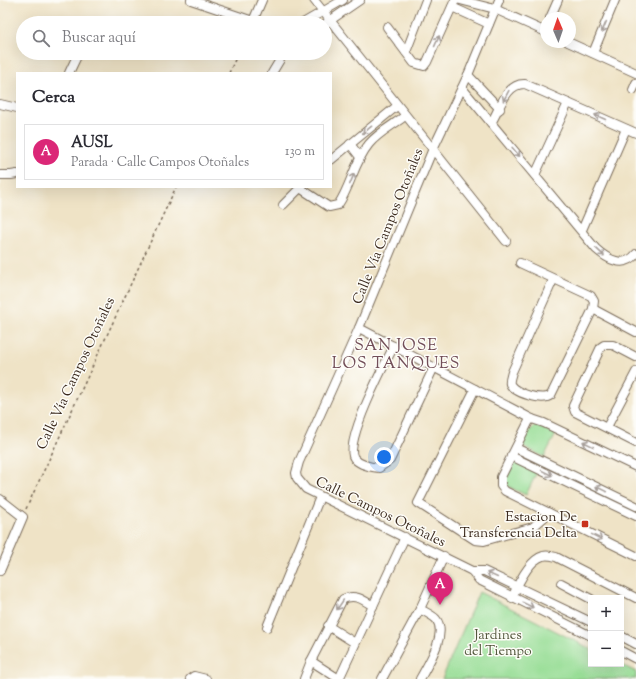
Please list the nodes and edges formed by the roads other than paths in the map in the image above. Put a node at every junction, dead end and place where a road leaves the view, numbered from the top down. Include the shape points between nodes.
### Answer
1 (191, 0) edge
2 (262, 0) edge
3 (314, 0) edge
4 (343, 0) edge
5 (360, 0) edge
6 (426, 0) edge
7 (460, 0) edge
8 (499, 0) edge
9 (558, 0) edge
10 (615, 0) edge
11 (453, 3) edge
12 (495, 9) junction
13 (324, 12) junction
14 (553, 12) edge
15 (238, 16) edge
16 (255, 16) edge
17 (317, 16) edge
18 (326, 16) edge
19 (332, 19) edge
20 (489, 24) junction
21 (332, 27) edge
22 (387, 27) dead end
23 (540, 28) edge
24 (576, 46) edge
25 (406, 52) junction
26 (593, 53) junction
27 (75, 60) edge
28 (279, 60) edge
29 (273, 69) edge
30 (69, 72) edge
31 (636, 73) edge
32 (468, 76) junction
33 (462, 88) junction
34 (568, 103) junction
35 (0, 104) edge
36 (397, 106) junction
37 (16, 108) edge
38 (500, 109) junction
39 (405, 116) junction
40 (491, 123) junction
41 (626, 129) junction
42 (636, 133) edge
43 (350, 144) junction
44 (432, 151) junction
45 (360, 157) junction
46 (332, 159) edge
47 (16, 174) edge
48 (0, 175) edge
49 (535, 175) junction
50 (299, 188) edge
51 (301, 188) edge
52 (283, 205) dead end
53 (582, 230) junction
54 (506, 241) dead end
55 (636, 254) edge
56 (520, 263) dead end
57 (553, 280) junction
58 (594, 309) junction
59 (360, 328) junction
60 (636, 332) edge
61 (394, 346) junction
62 (636, 357) edge
63 (434, 367) junction
64 (635, 375) edge
65 (475, 389) junction
66 (532, 419) junction
67 (607, 428) junction
68 (636, 443) edge
69 (516, 448) junction
70 (512, 456) junction
71 (299, 462) joint
72 (636, 466) edge
73 (320, 497) junction
74 (0, 499) edge
75 (636, 506) edge
76 (549, 513) junction
77 (636, 516) edge
78 (405, 538) junction
79 (444, 556) junction
80 (636, 556) edge
81 (0, 570) edge
82 (472, 571) junction
83 (561, 583) dead end
84 (517, 587) junction
85 (588, 597) edge
86 (512, 598) junction
87 (636, 598) edge
88 (373, 606) junction
89 (420, 609) junction
90 (588, 621) edge
91 (328, 626) junction
92 (267, 627) dead end
93 (588, 635) edge
94 (624, 638) edge
95 (355, 643) junction
96 (636, 644) edge
97 (624, 653) edge
98 (636, 659) edge
99 (310, 661) junction
100 (190, 679) edge
101 (206, 679) edge
102 (304, 679) edge
103 (339, 679) edge
104 (382, 679) edge
105 (420, 679) edge

1 - 15 street
2 - 16 street
3 - 13 street
4 - 13 street
5 - 19 street
6 - 25 street
7 - 12 street
8 - 12 street, Calle Vía Campos Otoñales
9 - 14 street
10 -> 26 street
11 - 20 street
25 -> 11 street via 414,63 424,66
12 - 20 street, Calle Vía Campos Otoñales
12 - 23 street
13 - 17 street
13 - 18 street
20 - 32 street, Calle Vía Campos Otoñales
21 - 36 street
22 - 25 street
24 - 26 street
26 - 31 street
27 - 30 street
28 - 29 street
32 - 33 street, Calle Vía Campos Otoñales
32 - 38 street
33 - 40 street
33 - 44 street, Calle Vía Campos Otoñales
34 -> 38 street via 520,84 509,90
41 -> 34 street
34 - 49 street
35 - 37 street
36 - 39 street
36 -> 43 street
38 - 40 street
39 - 44 street
39 - 45 street via 369,144
40 -> 49 street
41 - 42 street
41 - 53 street
43 - 45 street
43 - 46 street
44 - 54 street
44 - 59 street, Calle Vía Campos Otoñales
51 -> 45 street via 329,207 338,205 349,186
47 - 48 street
49 - 53 street
50 - 52 street
53 -> 55 street via 596,249 608,259 625,261
56 - 57 street
57 - 58 street via 591,296
57 - 58 street via 512,372 510,382 515,389 539,398 545,399 551,395
58 - 60 street
59 - 61 street
59 - 71 street, Calle Vía Campos Otoñales
61 - 63 street
61 - 63 street via 367,400 354,437 352,454 359,462 379,468 390,460
62 - 67 street via 613,345 604,345 574,400 575,412
63 - 65 street
64 - 67 street
65 - 66 street
65 - 76 street via 418,503 475,540 533,527
66 - 69 street
72 -> 66 street
67 - 68 street
69 - 70 street
75 -> 69 street
70 - 76 street via 501,477 501,486 505,491
70 -> 77 street
71 - 73 street, Calle Campos Otoñales via 297,478 306,489
73 - 78 street, Calle Campos Otoñales
73 - 92 street
74 - 81 street via 23,517
76 -> 80 street
78 - 79 street, Calle Campos Otoñales
78 - 88 street
79 - 82 street, Calle Campos Otoñales
79 - 89 street
84 -> 82 street, Calle Campos Otoñales via 484,571
82 - 86 street, Calle Campos Otoñales via 479,580
83 - 85 street
84 - 86 street
84 - 87 street via 532,564 543,556 549,556 556,557
84 - 90 street, Calle Campos Otoñales
86 -> 93 street, Calle Campos Otoñales
88 -> 91 street via 360,598 349,597 341,602
88 - 95 street
89 - 104 street
89 - 105 street via 435,618 441,635
91 - 95 street
91 - 99 street
94 - 96 street
95 - 103 street
97 - 98 street
99 - 102 street
99 - 103 street
100 - 101 street via 194,676

